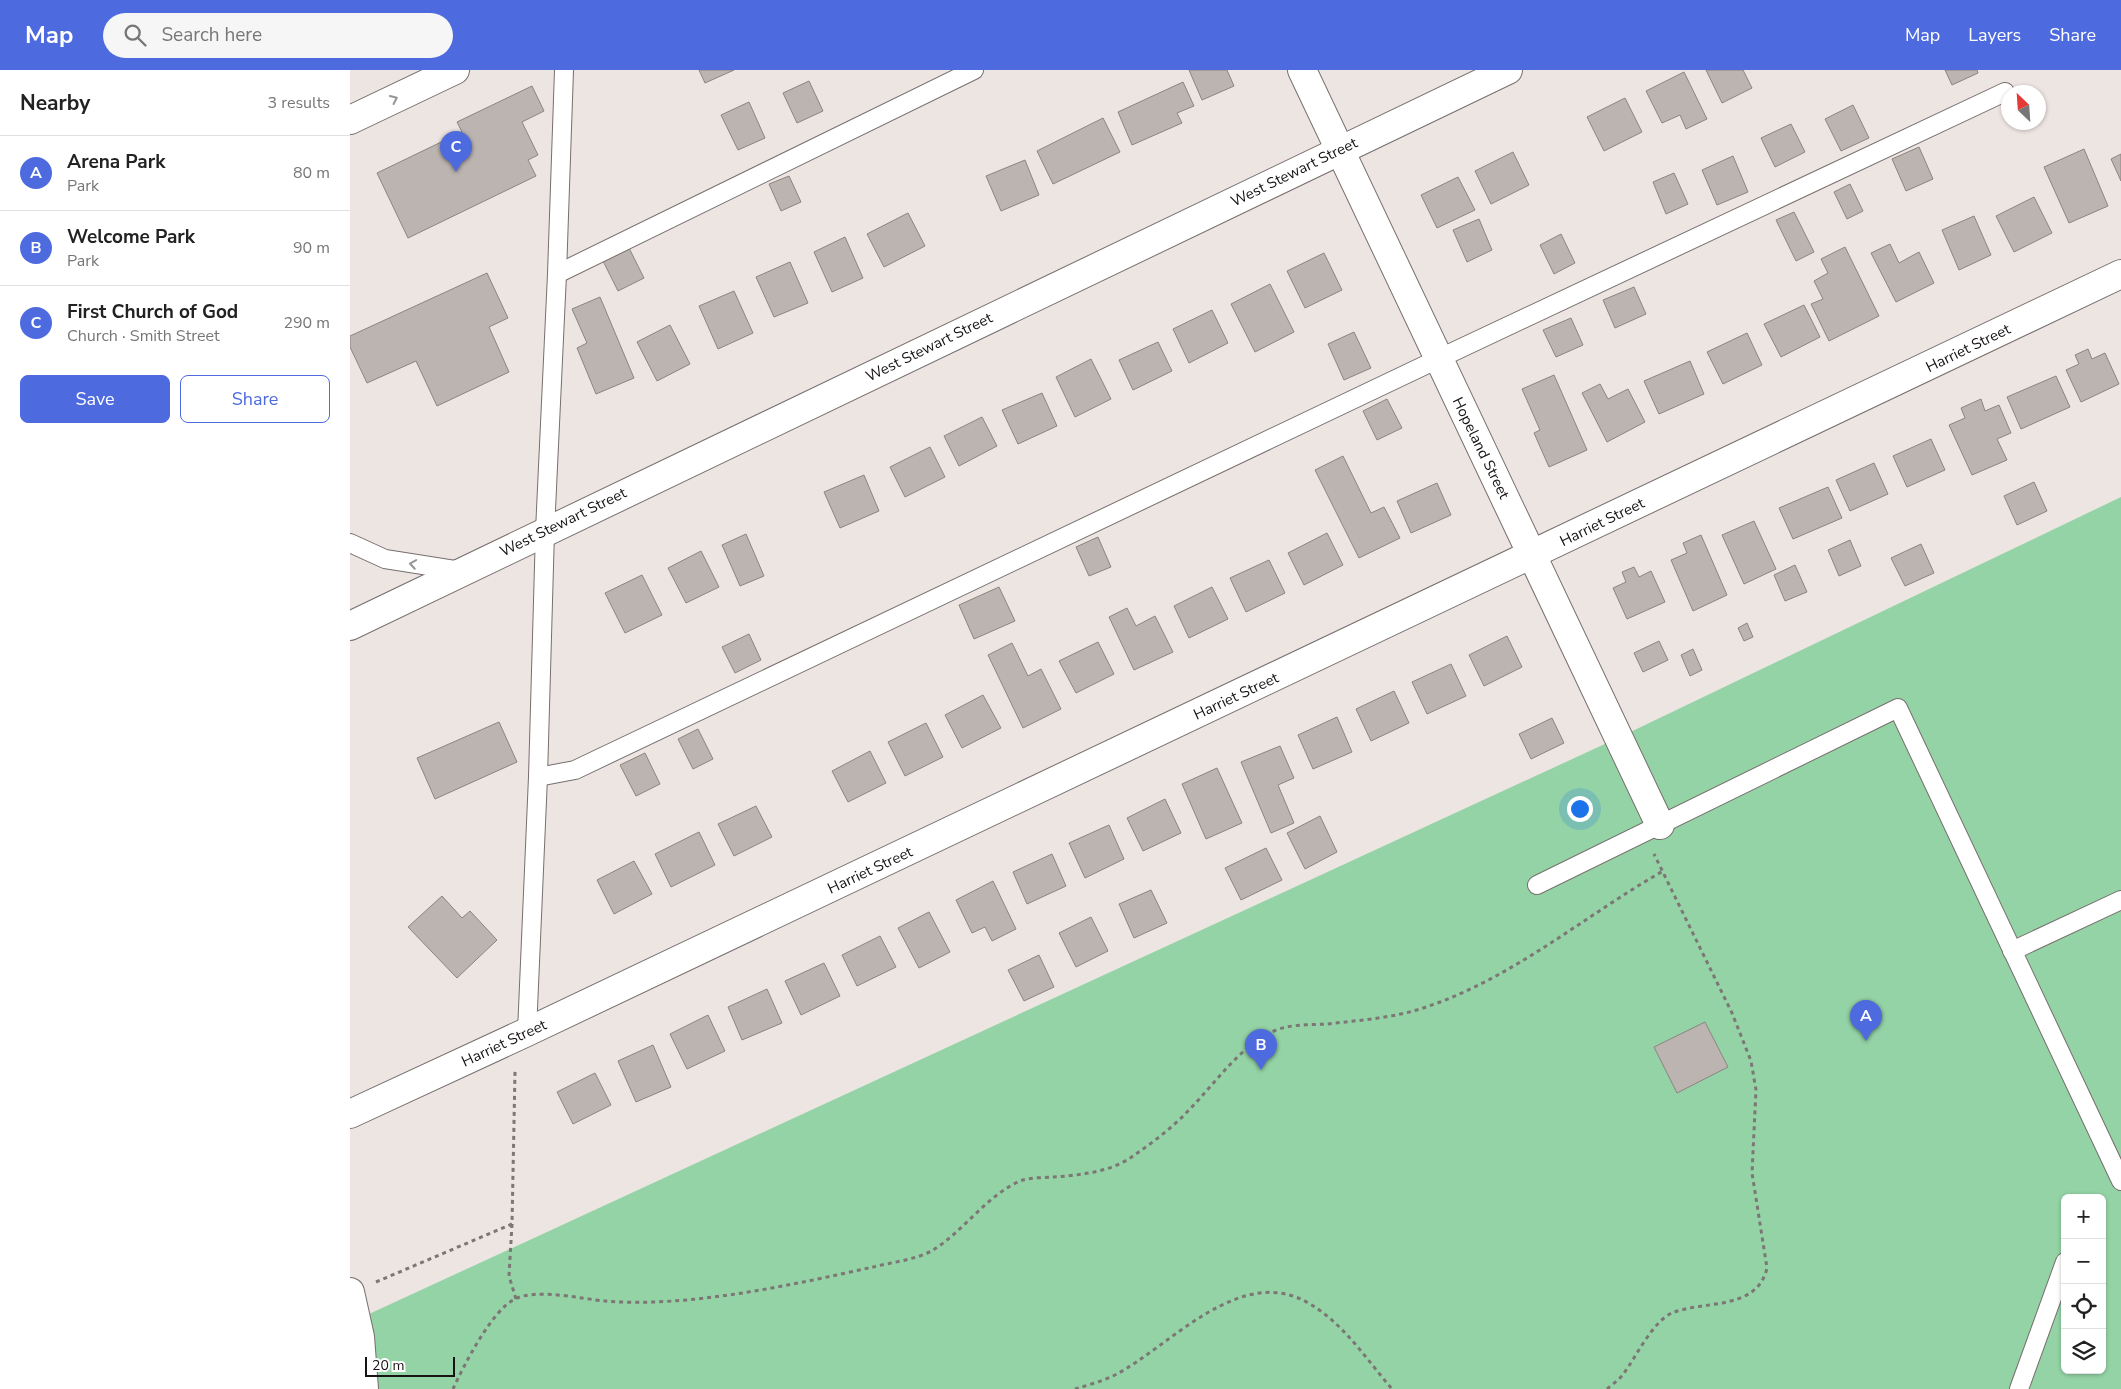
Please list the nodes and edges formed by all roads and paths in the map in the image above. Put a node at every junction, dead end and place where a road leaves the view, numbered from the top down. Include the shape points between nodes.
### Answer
1 (455, 70) edge
2 (564, 70) edge
3 (974, 70) edge
4 (1302, 70) edge
5 (1508, 70) edge
6 (2001, 94) edge
7 (350, 120) edge
8 (1340, 150) junction
9 (558, 274) junction
10 (2121, 274) edge
11 (1438, 359) junction
12 (545, 531) junction
13 (350, 543) edge
14 (1533, 555) junction
15 (461, 571) junction
16 (350, 626) edge
17 (538, 777) junction
18 (1652, 829) junction
19 (1663, 871) junction
20 (1537, 885) dead end
21 (2121, 900) edge
22 (2012, 951) junction
23 (528, 1032) junction
24 (350, 1114) edge
25 (2121, 1181) edge
26 (512, 1224) junction
27 (2061, 1273) edge
28 (350, 1293) edge
29 (516, 1298) junction
30 (364, 1389) edge
31 (453, 1389) edge
32 (1075, 1389) edge
33 (1392, 1389) edge
34 (1607, 1389) edge
35 (2019, 1389) edge

7 -> 1 street
2 - 9 lane
3 - 9 lane
4 - 8 street, Hopeland Street
5 - 8 street, West Stewart Street
6 - 11 lane
8 - 11 street, Hopeland Street
8 - 12 street, West Stewart Street
9 - 12 lane
10 - 14 street, Harriet Street
11 - 14 street, Hopeland Street
11 - 17 lane via 575,770
12 - 15 street, West Stewart Street
12 - 17 lane
15 -> 13 lane via 385,560
14 - 18 street, Hopeland Street
14 - 23 street, Harriet Street
15 - 16 street, West Stewart Street
17 - 23 lane
18 - 19 path
18 - 20 lane
18 - 22 lane via 1898,708
19 - 29 path via 1474,988 1428,1007 1384,1018 1277,1029 1251,1043 1186,1114 1130,1159 1100,1171 1024,1179 1007,1188 929,1252 800,1282 678,1301 611,1302 532,1294
19 - 34 path via 1732,1013 1751,1061 1756,1090 1752,1173 1766,1268 1764,1278 1753,1293 1669,1314 1651,1332 1623,1375
21 - 22 lane
22 - 25 lane
23 - 24 street, Harriet Street
23 - 26 path via 515,1066
26 - 28 path
26 - 29 path via 509,1276
27 - 35 lane
28 - 30 street via 360,1337
29 - 31 path via 487,1328
32 - 33 path via 1114,1376 1231,1299 1262,1293 1288,1293 1311,1304 1344,1332

